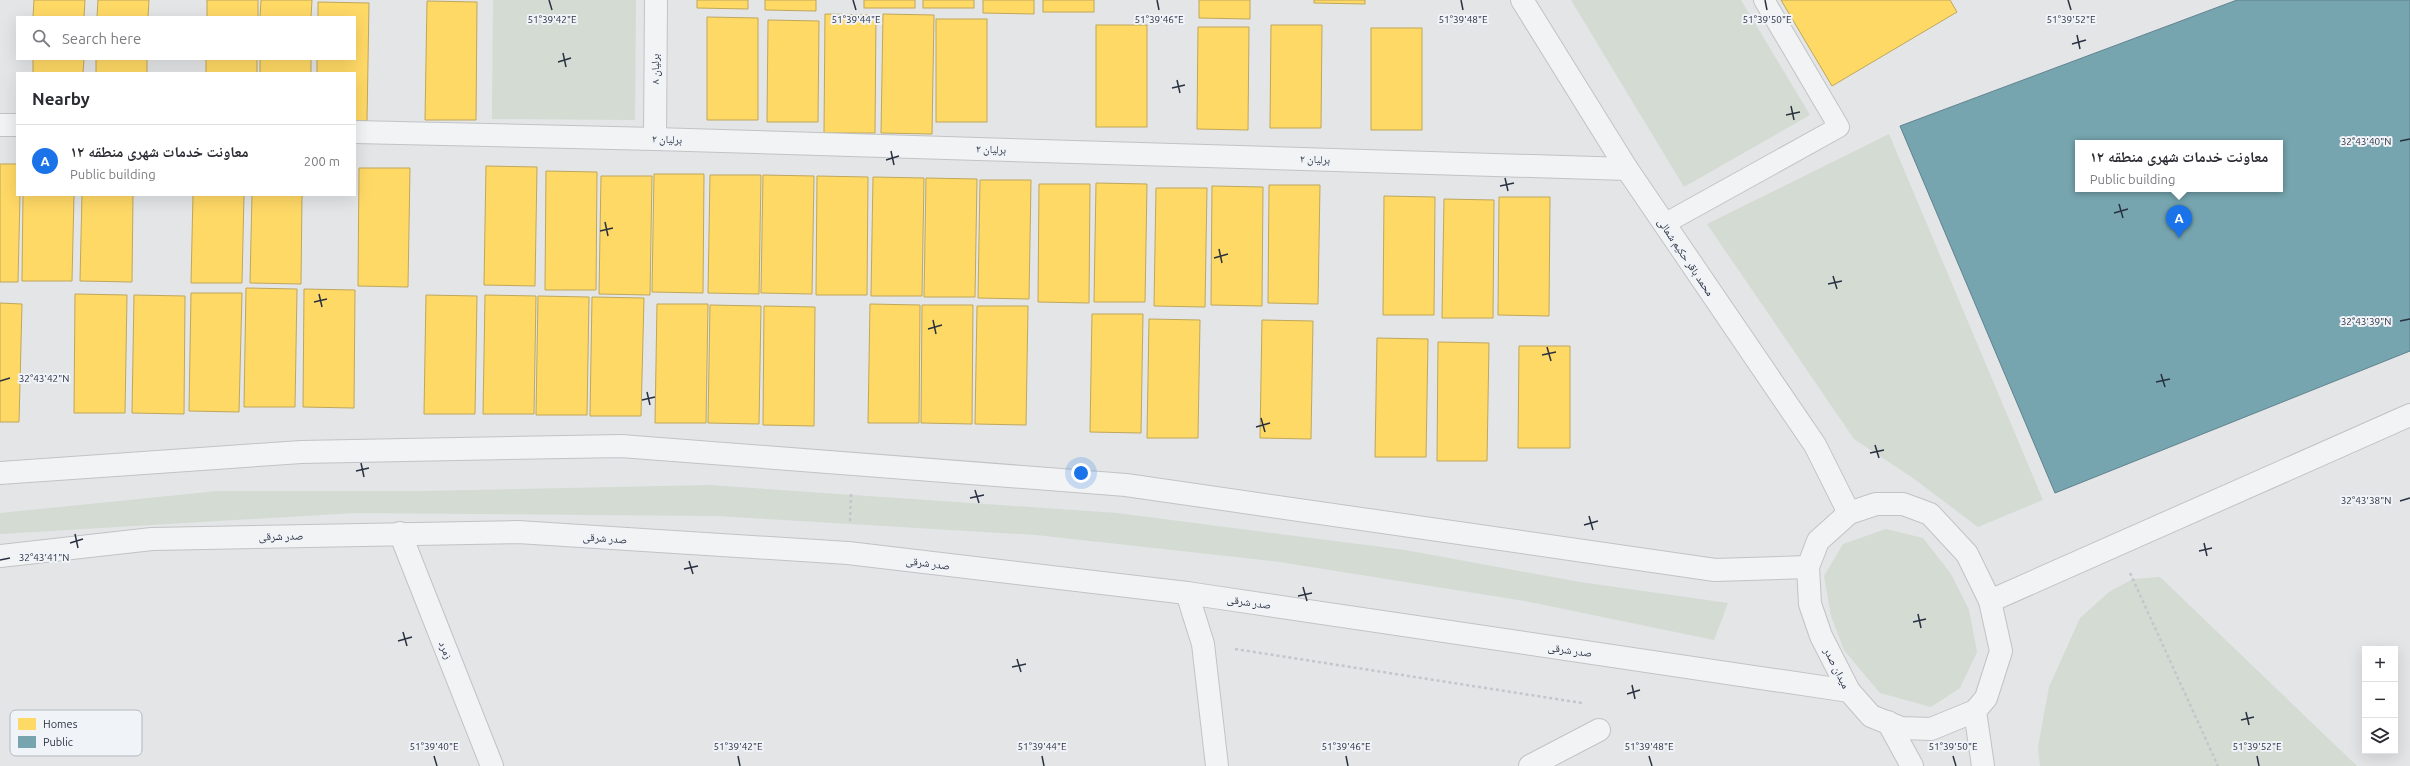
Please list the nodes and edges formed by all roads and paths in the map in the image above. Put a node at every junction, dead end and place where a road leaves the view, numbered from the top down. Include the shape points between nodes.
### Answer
1 (656, 0) edge
2 (1522, 0) edge
3 (1764, 0) edge
4 (0, 125) edge
5 (16, 125) edge
6 (356, 132) edge
7 (655, 139) junction
8 (1627, 169) junction
9 (1664, 224) junction
10 (2410, 415) edge
11 (853, 464) junction
12 (0, 473) edge
13 (1849, 514) junction
14 (400, 533) junction
15 (2118, 546) junction
16 (848, 554) junction
17 (0, 556) edge
18 (1808, 567) junction
19 (1187, 593) junction
20 (1990, 602) junction
21 (1203, 644) junction
22 (1849, 691) junction
23 (1975, 711) junction
24 (1888, 722) junction
25 (1599, 730) joint
26 (492, 766) edge
27 (1217, 766) edge
28 (1530, 766) edge
29 (1912, 766) edge
30 (1983, 766) edge
31 (2218, 766) edge

1 - 7 street, برلیان ۸
2 - 8 street, محمد باقر حکیم شمالی
3 - 9 lane via 1839,127
4 - 5 street
6 - 7 street, برلیان ۲
7 - 8 street, برلیان ۲
8 - 9 street, محمد باقر حکیم شمالی
9 - 13 street, محمد باقر حکیم شمالی via 1815,445
10 - 15 street
11 - 12 street via 622,446 301,452
11 - 16 path
11 - 18 street via 1126,485 1715,570
13 - 18 street, میدان صدر via 1818,541
13 - 20 street, میدان صدر via 1876,504 1903,504 1930,514 1967,554
14 - 16 street, صدر شرقی via 518,532
14 - 17 street, صدر شرقی via 152,539
14 - 26 street, زمرد
15 - 20 street
15 - 31 path
16 - 19 street, صدر شرقی
18 - 22 street, میدان صدر via 1812,610 1821,636
19 - 21 street
19 - 22 street, صدر شرقی
20 - 23 street, میدان صدر via 2001,651 1986,698
21 - 25 path via 1582,703 1597,713
21 - 27 street
22 - 24 street, میدان صدر via 1871,716
23 - 24 street, میدان صدر via 1931,729 1901,728
23 - 30 street
24 - 29 street
25 - 28 street

